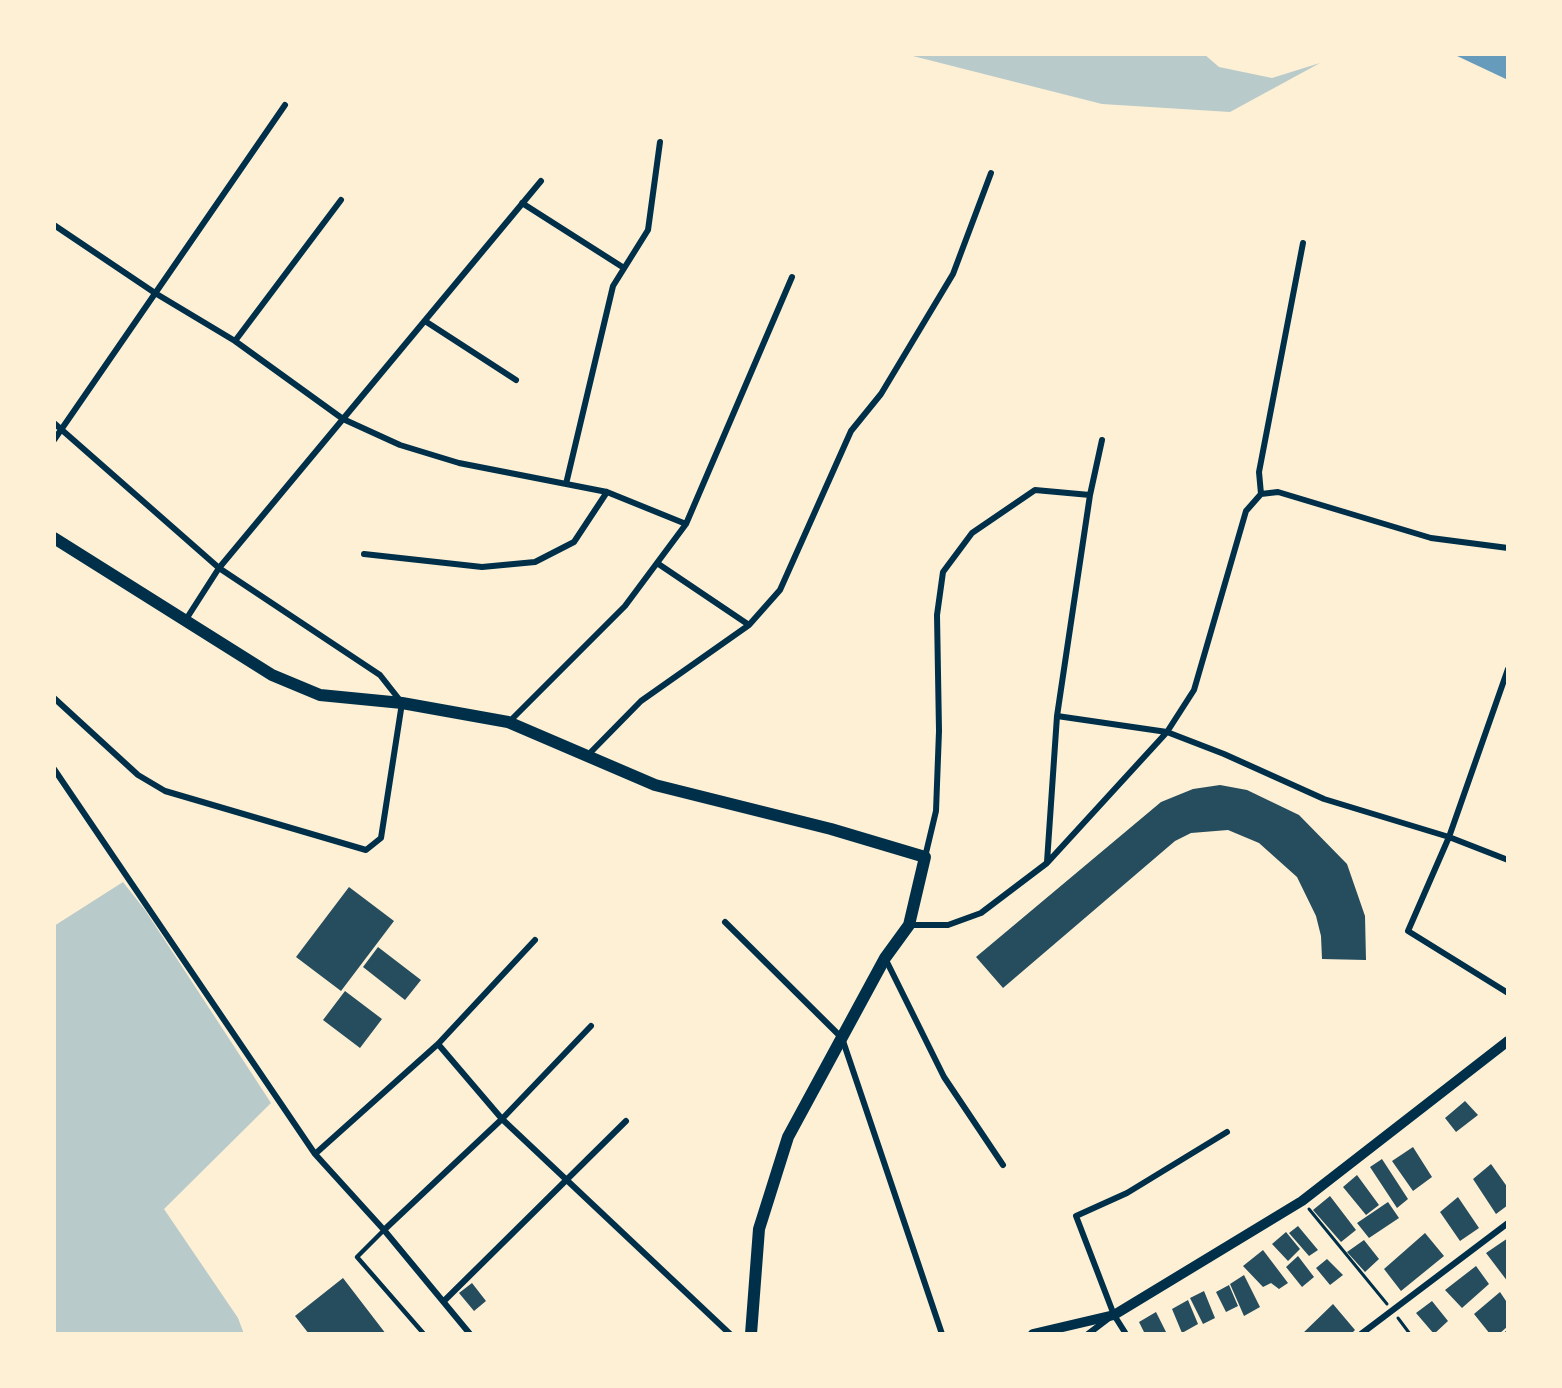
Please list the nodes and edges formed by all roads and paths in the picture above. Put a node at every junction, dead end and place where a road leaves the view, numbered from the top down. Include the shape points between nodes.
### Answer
1 (285, 105) dead end
2 (660, 142) dead end
3 (991, 173) dead end
4 (541, 181) dead end
5 (341, 200) dead end
6 (522, 203) junction
7 (54, 225) edge
8 (1303, 243) dead end
9 (624, 268) junction
10 (792, 277) dead end
11 (155, 293) junction
12 (424, 321) junction
13 (235, 341) junction
14 (516, 380) dead end
15 (343, 419) junction
16 (54, 423) edge
17 (62, 428) junction
18 (54, 440) edge
19 (1102, 440) dead end
20 (566, 484) junction
21 (607, 492) junction
22 (1261, 494) junction
23 (1090, 495) junction
24 (686, 524) junction
25 (54, 537) edge
26 (1508, 548) edge
27 (364, 554) dead end
28 (657, 563) junction
29 (219, 568) junction
30 (185, 622) junction
31 (749, 625) junction
32 (1508, 669) edge
33 (54, 698) edge
34 (402, 703) junction
35 (1057, 716) junction
36 (508, 722) junction
37 (1167, 732) junction
38 (587, 756) junction
39 (54, 769) edge
40 (1449, 837) junction
41 (925, 857) junction
42 (1508, 860) edge
43 (1047, 863) junction
44 (725, 922) dead end
45 (909, 925) junction
46 (535, 940) dead end
47 (885, 958) junction
48 (1508, 993) edge
49 (591, 1026) dead end
50 (842, 1038) junction
51 (1508, 1041) edge
52 (438, 1044) junction
53 (502, 1119) junction
54 (626, 1120) dead end
55 (1227, 1132) dead end
56 (315, 1154) junction
57 (1003, 1165) dead end
58 (568, 1179) junction
59 (1302, 1201) junction
60 (1508, 1223) edge
61 (384, 1230) junction
62 (444, 1301) junction
63 (1393, 1311) junction
64 (1114, 1315) junction
65 (423, 1334) edge
66 (470, 1334) edge
67 (730, 1334) edge
68 (751, 1334) edge
69 (942, 1334) edge
70 (1033, 1334) edge
71 (1088, 1334) edge
72 (1126, 1334) edge
73 (1361, 1334) edge
74 (1410, 1334) edge

1 - 11 street
2 - 9 street via 648,230
3 - 31 street via 953,274 881,394 851,431 780,590
4 - 6 street
5 - 13 street
6 - 9 street
6 - 12 street
7 - 11 street
8 - 22 street via 1259,472
9 - 20 street via 613,286 602,323
10 - 24 street
11 - 13 street
11 - 17 street
12 - 14 street
12 - 15 street
13 - 15 street
15 - 20 street via 400,445 459,463
15 - 29 street
16 - 17 street
17 - 18 street
17 - 29 street
19 - 23 street
20 - 21 street
21 - 24 street
21 - 27 street via 574,542 535,562 482,567
22 - 26 street via 1278,492 1431,538
22 - 37 street via 1246,511 1194,690
23 - 35 street
23 - 41 street via 1035,490 972,533 943,572 937,615 936,811
24 - 28 street
25 - 30 main road
28 - 31 street
28 - 36 street via 625,606
29 - 30 street
29 - 34 street via 380,675
30 - 34 main road via 272,675 320,695
31 - 38 street via 641,701
32 - 40 street
33 - 34 street via 138,775 165,791 366,850 381,838
34 - 36 main road
35 - 37 street
35 - 43 street
36 - 38 main road
37 - 40 street via 1324,800
37 - 43 street
38 - 41 main road via 655,785
39 - 56 street
40 - 42 street
40 - 48 street via 1408,932
41 - 45 main road
43 - 45 street via 981,913 948,925
44 - 50 street
45 - 47 main road
46 - 52 street
47 - 50 main road
47 - 57 street via 944,1077
49 - 53 street
50 - 68 main road via 788,1137 759,1228
50 - 69 street
51 - 59 street
52 - 53 street
52 - 56 street
53 - 58 street
53 - 61 street
54 - 58 street
55 - 64 street via 1126,1193 1076,1216
56 - 61 street
58 - 62 street
58 - 67 street
59 - 63 path
59 - 64 street
60 - 63 street
61 - 62 street
61 - 65 lane via 357,1257
62 - 66 street
63 - 73 street
63 - 74 path
64 - 70 street
64 - 71 street
64 - 72 street

